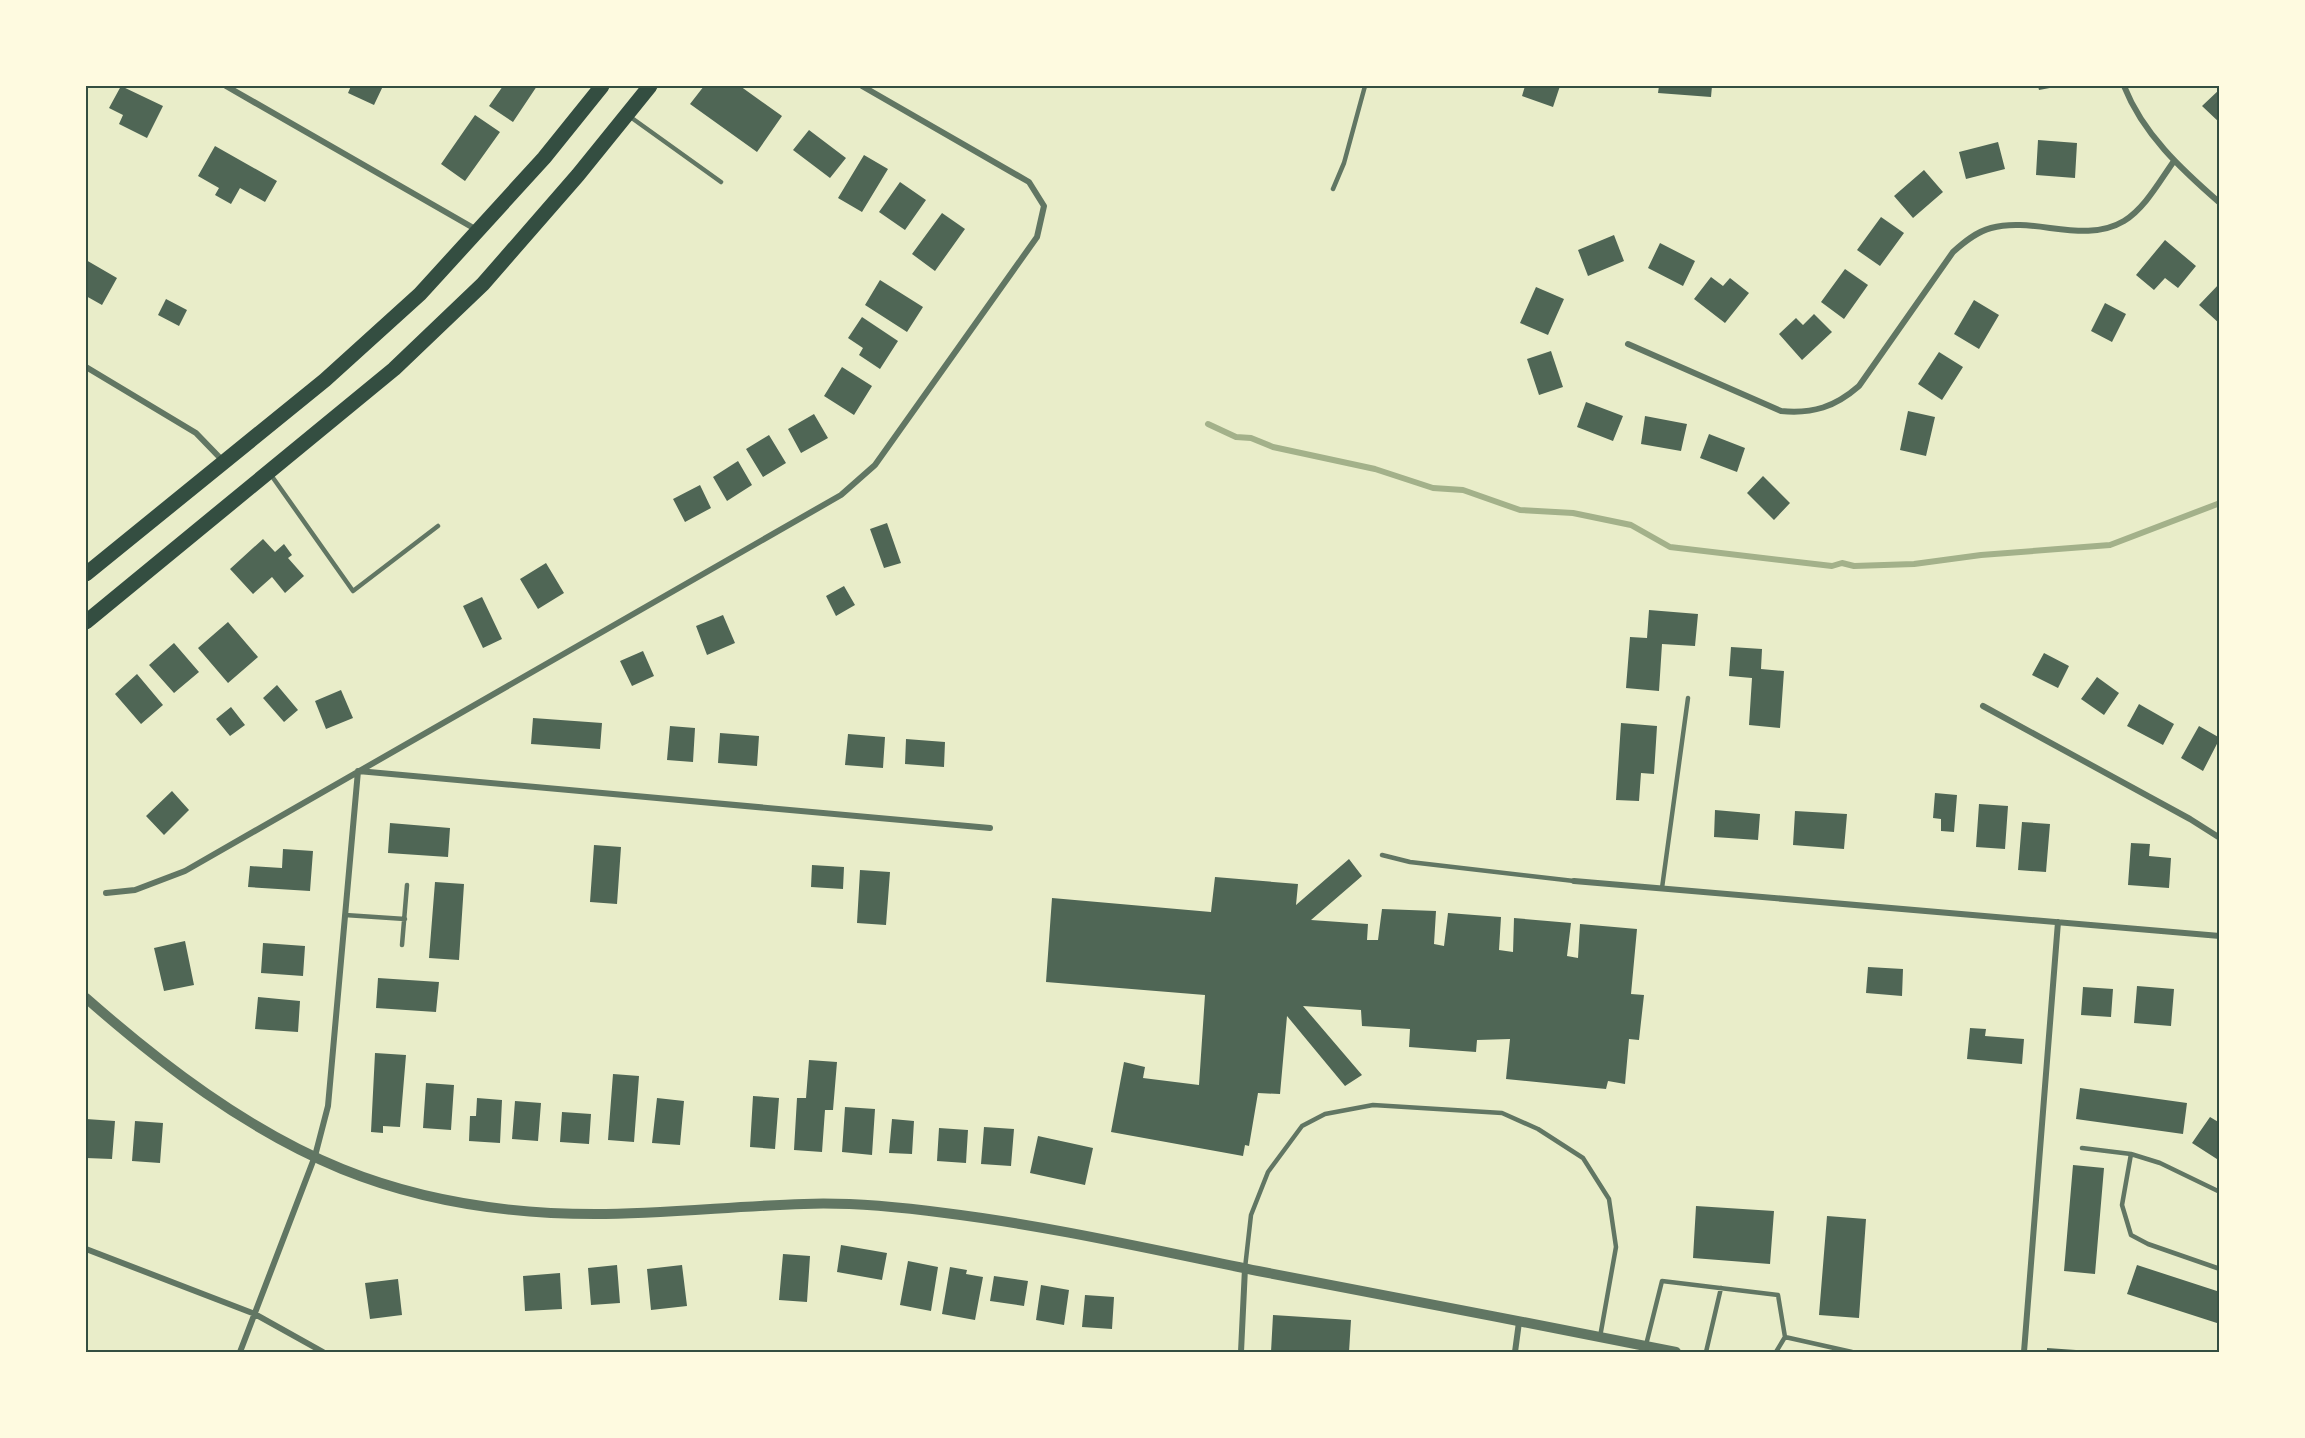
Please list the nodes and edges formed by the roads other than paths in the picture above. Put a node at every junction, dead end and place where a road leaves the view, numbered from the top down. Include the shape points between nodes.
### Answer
1 (226, 86) edge
2 (602, 86) edge
3 (651, 86) edge
4 (861, 86) edge
5 (1365, 86) edge
6 (2124, 86) edge
7 (627, 115) junction
8 (2174, 162) junction
9 (721, 182) dead end
10 (1333, 189) dead end
11 (2220, 203) edge
12 (478, 230) junction
13 (1628, 344) dead end
14 (86, 367) edge
15 (224, 463) junction
16 (270, 473) junction
17 (438, 526) dead end
18 (86, 574) edge
19 (86, 622) edge
20 (1688, 698) dead end
21 (1983, 706) dead end
22 (358, 771) junction
23 (990, 828) dead end
24 (2220, 838) edge
25 (1382, 855) dead end
26 (1574, 881) joint
27 (408, 885) dead end
28 (1662, 888) junction
29 (106, 893) dead end
30 (345, 915) junction
31 (405, 919) junction
32 (2058, 922) junction
33 (2220, 936) edge
34 (402, 945) dead end
35 (86, 998) edge
36 (2082, 1148) dead end
37 (2131, 1154) junction
38 (315, 1156) junction
39 (2220, 1192) edge
40 (86, 1249) edge
41 (1245, 1268) junction
42 (2220, 1269) edge
43 (1721, 1288) junction
44 (255, 1314) junction
45 (1519, 1322) junction
46 (1785, 1337) junction
47 (1600, 1338) junction
48 (1645, 1346) junction
49 (240, 1353) edge
50 (323, 1353) edge
51 (1240, 1353) edge
52 (1515, 1353) edge
53 (1676, 1353) edge
54 (1706, 1353) edge
55 (1776, 1353) edge
56 (1852, 1353) edge
57 (2024, 1353) edge

1 - 12 street
2 - 12 main road via 544,158
3 - 7 main road
4 - 22 street via 1029,182 1044,206 1037,237 875,465 853,486
5 - 10 lane
6 - 8 street via 2139,117
7 - 9 lane
7 - 16 main road via 483,284 394,369
8 - 11 street
8 - 13 street via 2139,209 2123,222 2084,231 2011,224 1989,228 1970,238 1953,252 1859,386 1824,409 1781,411
12 - 15 main road via 376,336
14 - 15 street via 196,433
15 - 18 main road
16 - 17 lane via 353,591
16 - 19 main road
20 - 28 lane
21 - 24 street
22 - 23 street
22 - 29 street via 185,871 135,890
22 - 30 street
25 - 26 lane via 1410,862
26 - 28 street
27 - 31 lane
28 - 32 street
30 - 31 lane
30 - 38 street via 328,1106
31 - 34 lane
32 - 33 street
32 - 57 street
35 - 38 street via 192,1083 275,1136
36 - 37 lane
37 - 39 lane via 2160,1163
37 - 42 lane via 2122,1205 2131,1235
38 - 41 street via 405,1189 491,1208 594,1214 807,1204 872,1205 1026,1226
38 - 44 street
40 - 44 street
41 - 45 street
41 - 47 lane via 1253,1210 1268,1172 1302,1126 1325,1114 1373,1105 1502,1113 1538,1129 1583,1158 1610,1200 1616,1246
41 - 51 street
43 - 46 lane via 1778,1295
43 - 48 lane via 1662,1281
43 - 54 lane
44 - 49 street
44 - 50 street
45 - 47 street
45 - 52 street
46 - 55 lane
46 - 56 lane
47 - 48 street
48 - 53 street

